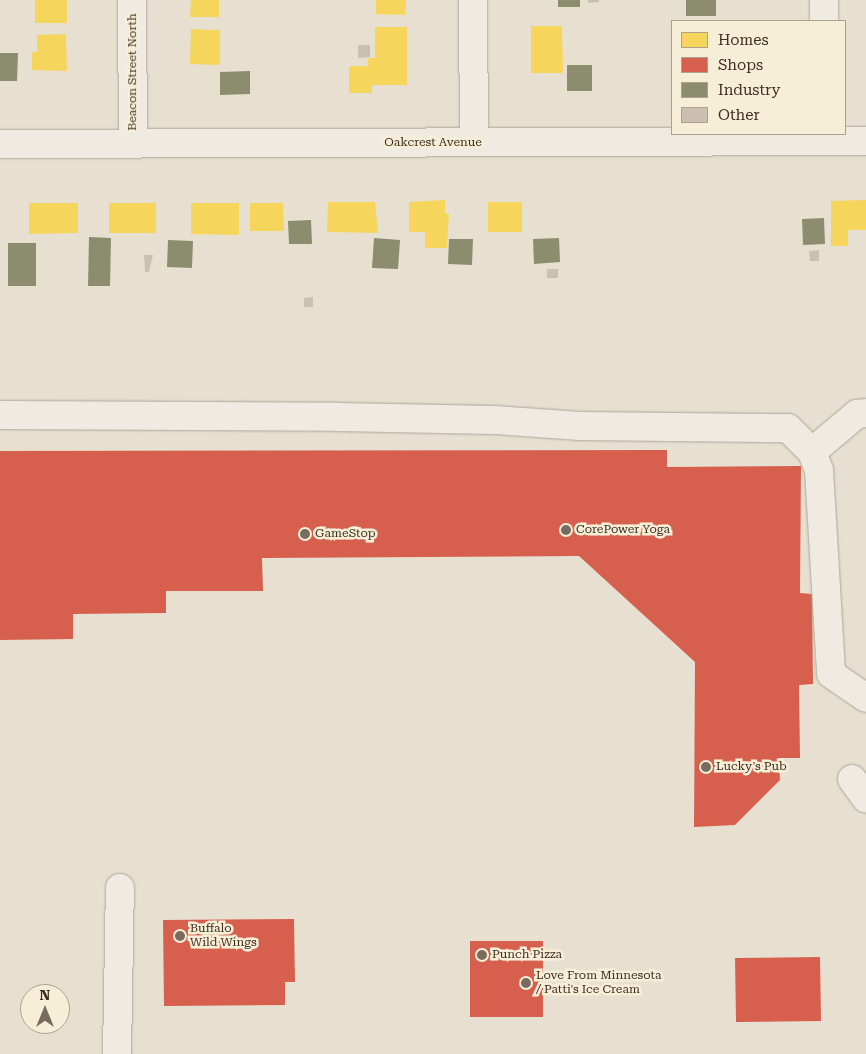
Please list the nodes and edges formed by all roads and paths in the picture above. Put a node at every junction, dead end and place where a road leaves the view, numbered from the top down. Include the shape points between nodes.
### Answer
1 (132, 0) edge
2 (473, 0) edge
3 (824, 0) edge
4 (824, 20) edge
5 (825, 137) edge
6 (866, 141) edge
7 (474, 142) junction
8 (0, 144) edge
9 (133, 144) junction
10 (866, 413) edge
11 (0, 415) edge
12 (812, 452) junction
13 (866, 698) edge
14 (120, 888) dead end
15 (117, 1054) edge

1 - 9 street, Beacon Street North
2 - 7 street
3 - 4 street
5 - 6 street, Oakcrest Avenue
5 - 7 street, Oakcrest Avenue
7 - 9 street, Oakcrest Avenue
8 - 9 street, Oakcrest Avenue
10 - 12 street via 857,414
11 - 12 street via 338,417 494,420 580,426 776,426 788,428
12 - 13 street via 819,470 831,674
14 - 15 street

